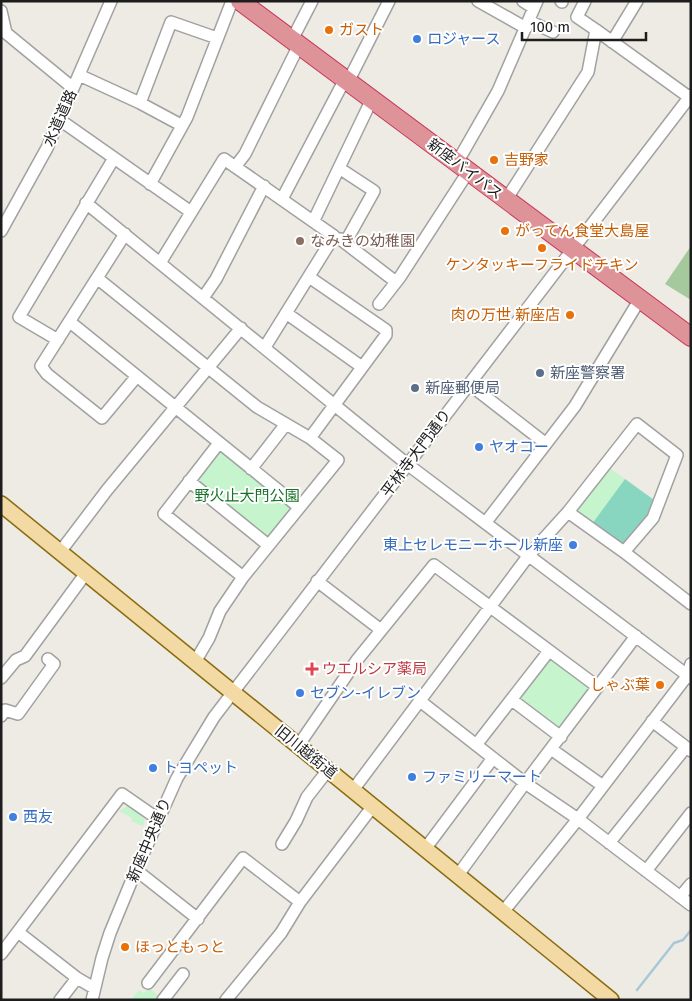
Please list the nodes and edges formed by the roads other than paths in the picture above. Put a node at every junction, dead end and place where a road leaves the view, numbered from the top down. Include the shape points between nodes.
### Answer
1 (111, 1) edge
2 (232, 1) edge
3 (240, 1) edge
4 (255, 1) edge
5 (312, 1) edge
6 (389, 1) edge
7 (478, 1) edge
8 (523, 1) edge
9 (585, 1) edge
10 (637, 1) edge
11 (536, 5) edge
12 (1, 10) edge
13 (527, 24) junction
14 (596, 30) junction
15 (553, 32) dead end
16 (4, 34) edge
17 (216, 38) junction
18 (298, 39) junction
19 (612, 42) junction
20 (80, 75) junction
21 (348, 76) junction
22 (74, 88) junction
23 (690, 96) edge
24 (372, 99) junction
25 (140, 103) junction
26 (60, 120) junction
27 (181, 125) junction
28 (462, 154) junction
29 (114, 158) junction
30 (235, 167) junction
31 (339, 168) junction
32 (468, 172) junction
33 (150, 184) junction
34 (264, 186) junction
35 (511, 192) junction
36 (282, 199) junction
37 (86, 203) junction
38 (191, 212) junction
39 (314, 220) junction
40 (1, 231) edge
41 (125, 234) junction
42 (334, 236) junction
43 (345, 243) junction
44 (575, 245) junction
45 (160, 263) junction
46 (309, 277) junction
47 (97, 278) junction
48 (396, 282) junction
49 (203, 298) junction
50 (640, 299) junction
51 (380, 304) dead end
52 (286, 313) junction
53 (70, 322) junction
54 (691, 326) edge
55 (241, 328) junction
56 (691, 337) edge
57 (58, 340) junction
58 (265, 347) junction
59 (362, 367) junction
60 (208, 368) junction
61 (137, 376) junction
62 (469, 384) junction
63 (335, 405) junction
64 (176, 407) junction
65 (286, 424) junction
66 (310, 438) junction
67 (219, 443) junction
68 (545, 443) junction
69 (407, 464) junction
70 (251, 469) junction
71 (190, 481) junction
72 (1, 504) edge
73 (299, 507) junction
74 (568, 512) junction
75 (486, 522) junction
76 (268, 545) junction
77 (60, 552) junction
78 (624, 552) junction
79 (529, 555) junction
80 (86, 573) junction
81 (243, 577) junction
82 (318, 581) junction
83 (691, 604) edge
84 (490, 606) junction
85 (381, 630) junction
86 (636, 636) junction
87 (549, 651) junction
88 (48, 659) dead end
89 (195, 662) junction
90 (690, 673) edge
91 (1, 678) edge
92 (598, 687) junction
93 (232, 692) junction
94 (512, 700) junction
95 (420, 701) junction
96 (1, 716) edge
97 (652, 721) junction
98 (560, 737) junction
99 (476, 745) junction
100 (298, 746) junction
101 (551, 749) junction
102 (688, 749) edge
103 (493, 758) junction
104 (328, 770) junction
105 (525, 783) junction
106 (603, 786) junction
107 (352, 790) junction
108 (373, 806) junction
109 (691, 813) edge
110 (158, 819) junction
111 (578, 819) junction
112 (609, 843) junction
113 (282, 844) dead end
114 (426, 849) junction
115 (136, 870) junction
116 (646, 871) junction
117 (458, 875) junction
118 (691, 884) edge
119 (680, 897) junction
120 (300, 902) junction
121 (691, 905) edge
122 (503, 912) junction
123 (198, 919) junction
124 (18, 932) junction
125 (1, 954) edge
126 (183, 974) dead end
127 (77, 978) junction
128 (148, 983) dead end
129 (94, 988) junction
130 (602, 997) edge
131 (60, 1000) edge
132 (92, 1000) edge
133 (163, 1000) edge
134 (226, 1000) edge

1 - 20 street, 水道道路
2 - 17 street
3 - 18 highway, 新座バイパス
4 - 18 highway, 新座バイパス
5 - 18 street
6 - 21 street
7 - 13 street
8 - 11 street
9 - 14 street via 578,17
10 - 19 street
11 - 13 street
12 - 16 street
13 - 15 street
13 - 28 street via 494,99
14 - 19 street
14 - 35 street via 588,72
16 - 22 street
17 - 25 street via 172,22
17 - 27 street via 187,117
18 - 21 highway, 新座バイパス
18 - 30 street via 245,154
19 - 23 street
20 - 22 street, 水道道路
20 - 25 street
21 - 24 highway, 新座バイパス
21 - 28 highway, 新座バイパス
21 - 36 street
22 - 26 street, 水道道路
23 - 44 street, 平林寺大門通り
24 - 31 street
24 - 32 highway, 新座バイパス
25 - 27 street
26 - 29 street
26 - 40 street, 水道道路
27 - 33 street
28 - 35 highway, 新座バイパス
29 - 33 street
29 - 37 street
30 - 34 street
30 - 38 street via 224,159
31 - 39 street
31 - 43 street via 374,191
32 - 44 highway, 新座バイパス
32 - 48 street
33 - 38 street
34 - 36 street
34 - 49 street
35 - 44 highway, 新座バイパス
36 - 39 street
37 - 41 street
37 - 57 street via 18,317
38 - 45 street
39 - 42 street
41 - 45 street
41 - 47 street
42 - 43 street
42 - 46 street
43 - 48 street
44 - 50 highway, 新座バイパス
44 - 54 highway, 新座バイパス
44 - 62 street, 平林寺大門通り
45 - 49 street
46 - 52 street
46 - 59 street via 386,330 386,335
47 - 53 street
47 - 60 street
48 - 51 street
49 - 55 street
50 - 56 highway, 新座バイパス
50 - 68 street via 574,406
52 - 58 street
52 - 59 street
53 - 57 street
53 - 61 street
55 - 58 street
55 - 60 street
57 - 61 street via 40,366 102,418
58 - 63 street
59 - 63 street
60 - 64 street
60 - 65 street via 258,407
61 - 64 street
62 - 68 street
62 - 69 street, 平林寺大門通り
63 - 66 street
63 - 69 street
64 - 67 street
64 - 77 street
65 - 66 street
65 - 70 street
66 - 73 street via 338,460
67 - 70 street
67 - 71 street
68 - 75 street
69 - 75 street
69 - 82 street, 平林寺大門通り
70 - 73 street
71 - 76 street
71 - 81 street via 164,514
72 - 77 main road, 旧川越街道
73 - 76 street
74 - 78 street
74 - 78 street via 637,424 676,455 653,518
74 - 79 street
75 - 79 street
76 - 81 street
77 - 80 main road, 旧川越街道
78 - 83 street
79 - 84 street
79 - 86 street
80 - 89 main road, 旧川越街道
80 - 91 street via 24,656 16,660
81 - 89 street via 220,610
82 - 85 street
82 - 93 street, 平林寺大門通り
84 - 85 street via 434,564
84 - 87 street
84 - 95 street
85 - 100 street
86 - 90 street
86 - 92 street
87 - 92 street
87 - 94 street
88 - 96 street via 54,664 18,714 6,710
89 - 93 main road, 旧川越街道
90 - 97 street
92 - 98 street
93 - 100 main road, 旧川越街道
93 - 110 street, 新座中央通り via 188,759
94 - 98 street
94 - 99 street
95 - 99 street
95 - 107 street
97 - 102 street
97 - 106 street
98 - 101 street
99 - 103 street
100 - 104 main road, 旧川越街道
101 - 105 street
101 - 106 street
102 - 112 street
103 - 105 street
103 - 114 street
104 - 107 main road, 旧川越街道
104 - 113 street via 307,797
105 - 111 street
105 - 117 street
106 - 111 street
107 - 108 main road, 旧川越街道
108 - 114 main road, 旧川越街道
108 - 120 street
109 - 116 street
110 - 115 street, 新座中央通り
110 - 124 street via 122,794
111 - 112 street
111 - 122 street
112 - 116 street
114 - 117 main road, 旧川越街道
115 - 123 street
115 - 129 street, 新座中央通り via 110,933
116 - 119 street
117 - 122 main road, 旧川越街道
118 - 119 street
119 - 121 street
120 - 123 street via 244,858
120 - 134 street via 281,933
122 - 130 main road, 旧川越街道
123 - 128 street
124 - 125 street
124 - 127 street
126 - 133 street
127 - 129 street
127 - 131 street
129 - 132 street, 新座中央通り

